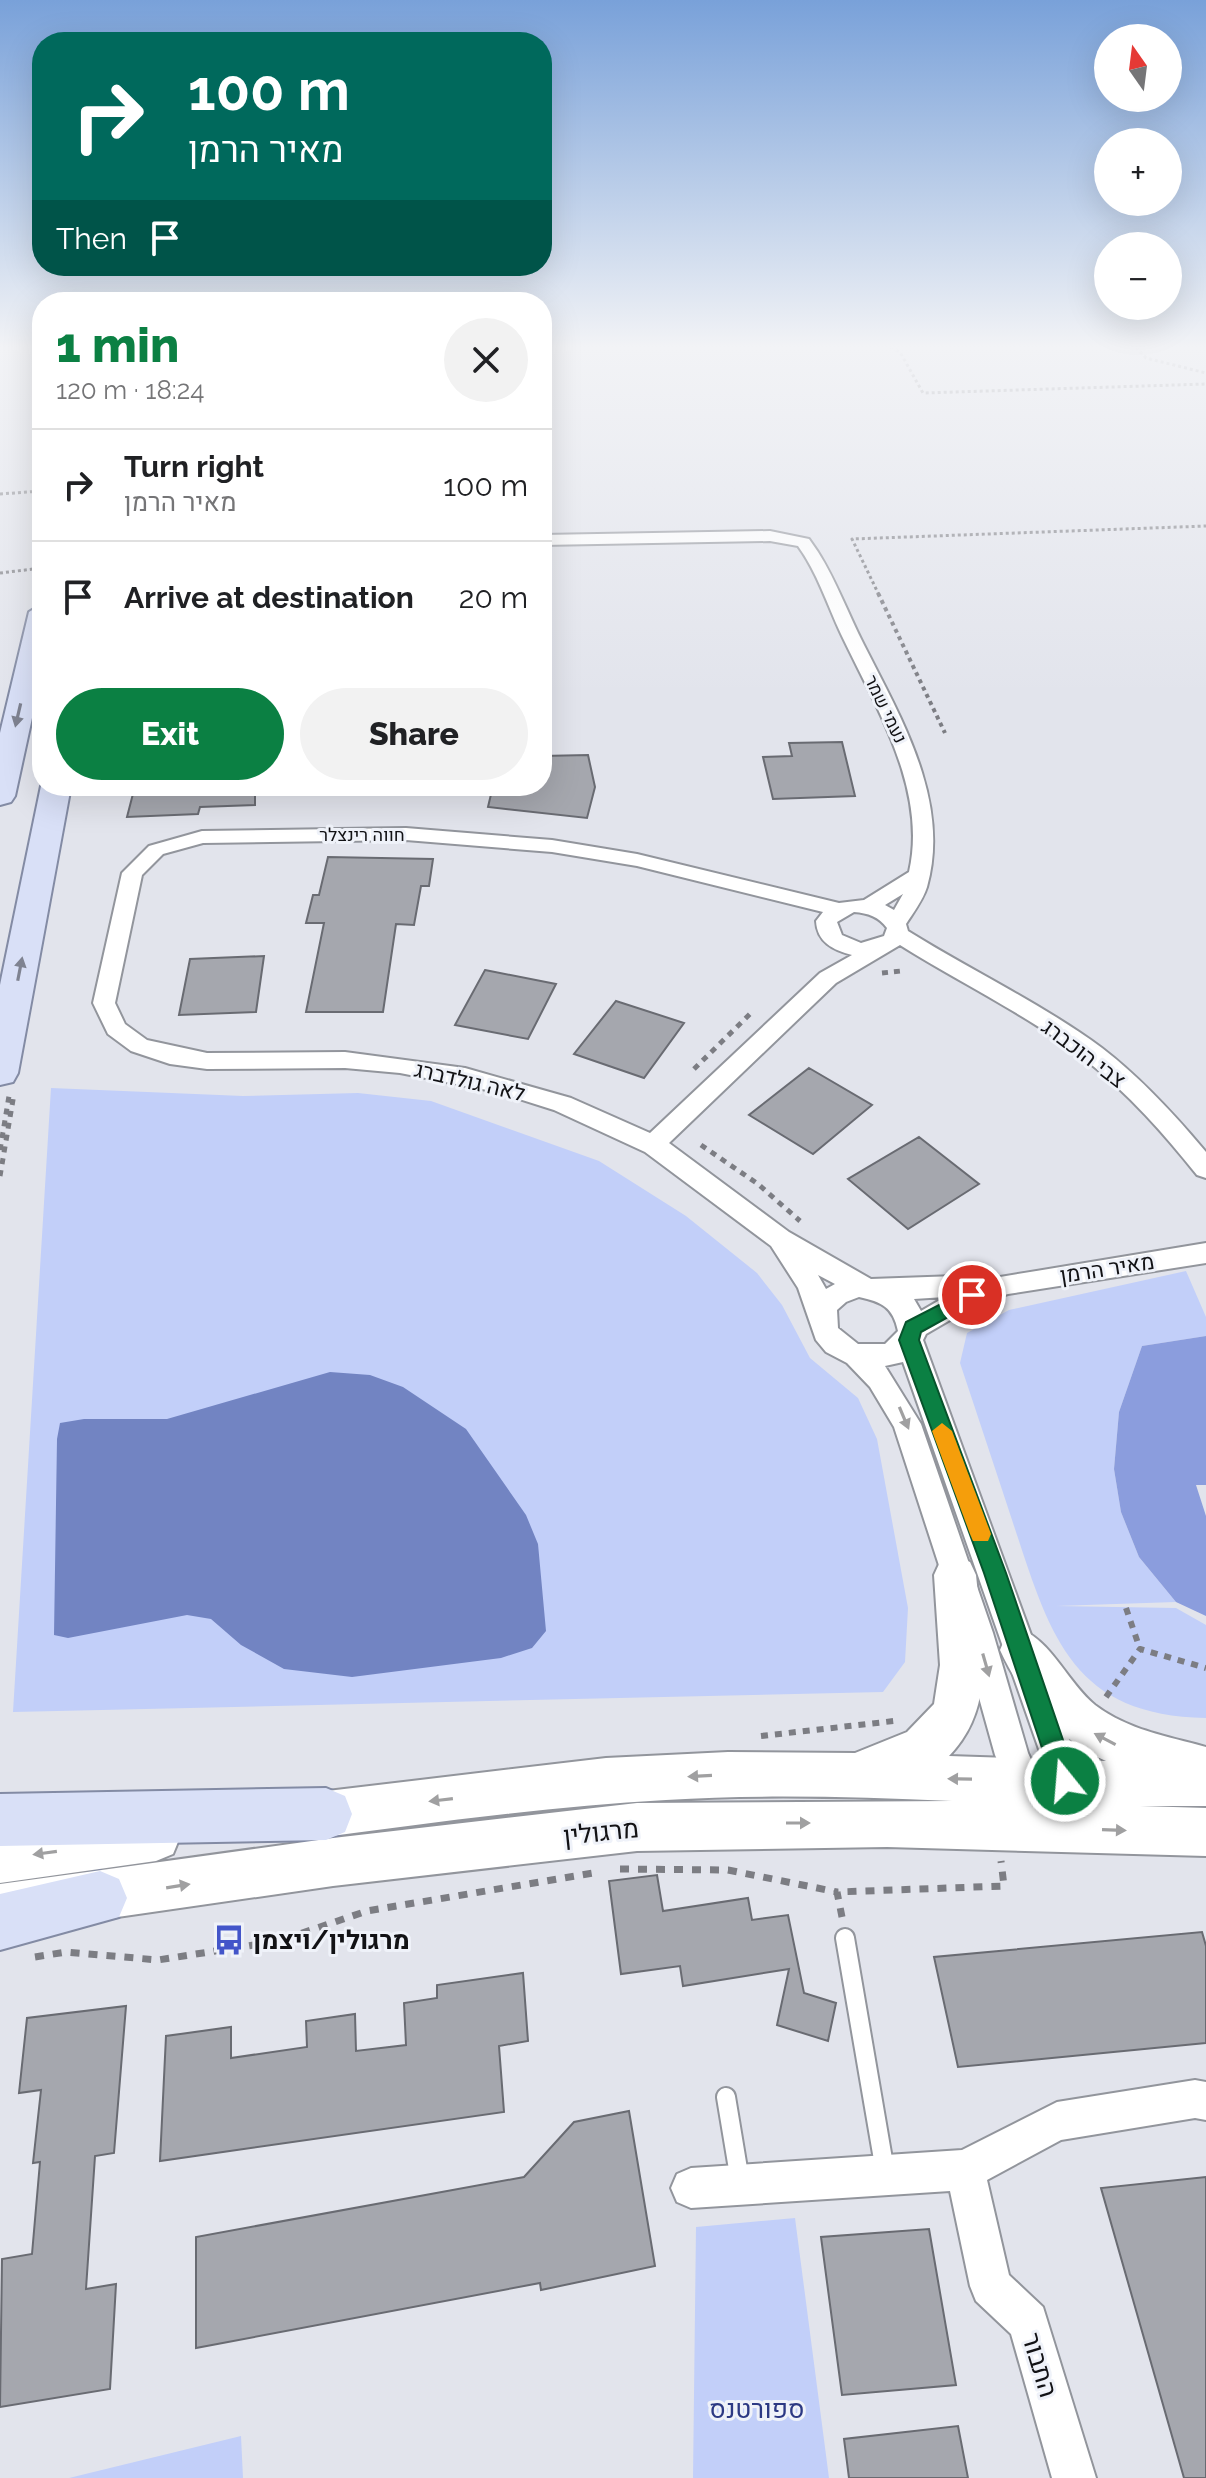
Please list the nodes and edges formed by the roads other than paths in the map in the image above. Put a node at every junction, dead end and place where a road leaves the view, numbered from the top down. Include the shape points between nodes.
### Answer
1 (552, 540) edge
2 (552, 548) edge
3 (810, 552) junction
4 (32, 656) edge
5 (0, 796) edge
6 (54, 796) edge
7 (917, 876) junction
8 (868, 907) junction
9 (833, 925) junction
10 (887, 939) junction
11 (828, 978) junction
12 (125, 1038) joint
13 (0, 1073) edge
14 (652, 1145) junction
15 (1206, 1169) edge
16 (780, 1239) junction
17 (1206, 1253) edge
18 (1008, 1284) junction
19 (873, 1289) junction
20 (821, 1317) junction
21 (911, 1334) junction
22 (858, 1357) junction
23 (955, 1575) junction
24 (1022, 1650) junction
25 (1206, 1770) edge
26 (852, 1776) junction
27 (1044, 1780) junction
28 (1206, 1783) edge
29 (326, 1814) junction
30 (0, 1820) edge
31 (1048, 1828) junction
32 (1206, 1832) edge
33 (0, 1859) edge
34 (100, 1898) junction
35 (0, 1909) edge
36 (845, 1938) road end
37 (10, 1940) edge
38 (726, 2097) dead end
39 (1206, 2101) edge
40 (965, 2170) junction
41 (887, 2178) junction
42 (740, 2184) junction
43 (691, 2188) dead end
44 (1074, 2478) edge

1 - 3 street via 770,536 803,542
2 - 3 street via 773,543
3 - 7 street, נעמי שמר via 911,762 922,804
4 -> 5 main road
13 -> 6 main road
7 - 8 street
7 - 10 street, נעמי שמר via 914,902
8 - 9 street
8 - 10 street via 883,912
9 - 10 street, חווה רינצלר via 853,949
9 - 11 street
9 - 12 street, חווה רינצלר via 773,895 637,860 472,837 340,833 184,839 145,857 128,884 104,1003 107,1018
10 - 11 street
10 - 15 street, צבי הוכברג via 997,992 1095,1055 1169,1123
11 - 14 street
12 - 14 street, לאה גולדברג via 162,1055 192,1059 348,1060 459,1076 549,1101
14 - 16 street, לאה גולדברג
16 - 19 street, לאה גולדברג
16 - 20 street, לאה גולדברג via 811,1285
17 - 18 street, מאיר הרמן
18 - 19 street, מאיר הרמן
18 - 21 street, מאיר הרמן via 972,1295
19 - 20 street via 836,1294
19 - 21 street via 907,1309
20 - 22 street via 834,1345
21 - 22 street via 893,1354
21 - 24 street
22 -> 23 street via 880,1379 907,1424
23 - 26 main road via 961,1680 950,1724 912,1754
23 -> 27 street
25 -> 24 main road via 1130,1750 1085,1727 1040,1680
24 - 27 street
27 -> 26 main road, מרגולין
26 -> 29 main road, מרגולין via 788,1773 614,1781
27 - 28 main road, מרגולין
27 - 31 street
29 - 30 main road
29 -> 33 main road, מרגולין
31 -> 32 main road, מרגולין
34 -> 31 main road, מרגולין via 333,1862 637,1827 792,1823
34 - 35 main road, מרגולין
34 - 37 main road
36 - 41 lane
38 - 42 lane
39 - 40 street via 1057,2121
40 - 41 street
40 - 44 street, התבור via 991,2286 1028,2322
41 - 42 street
42 - 43 street

